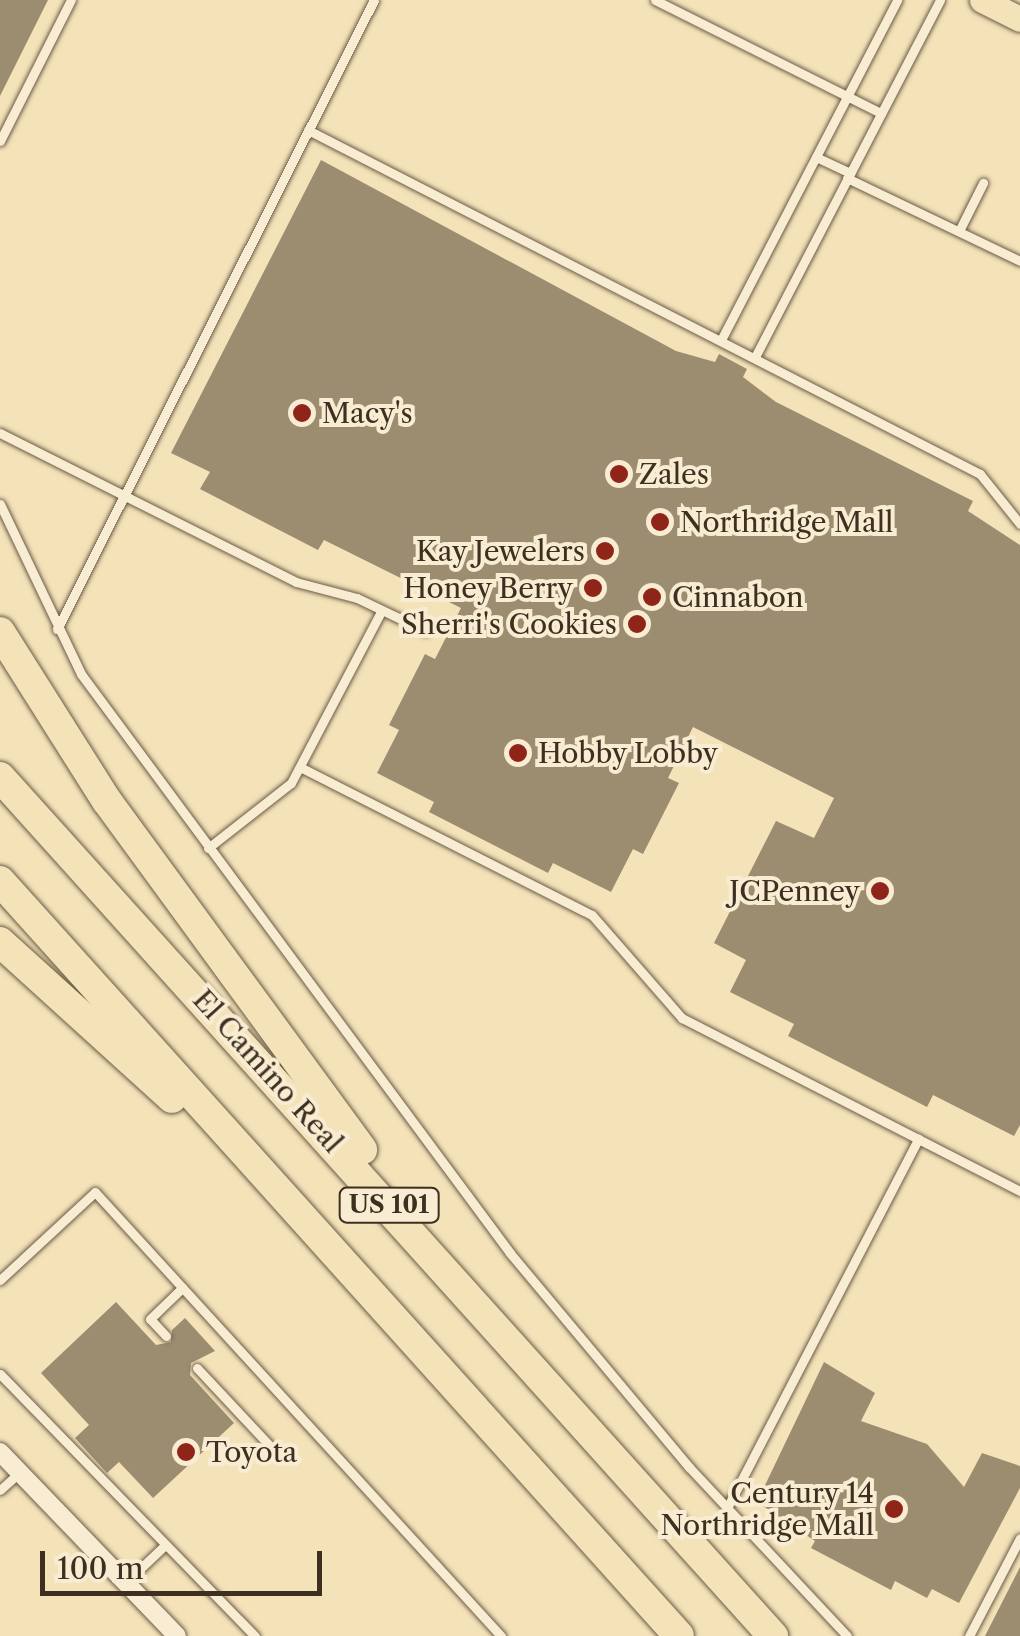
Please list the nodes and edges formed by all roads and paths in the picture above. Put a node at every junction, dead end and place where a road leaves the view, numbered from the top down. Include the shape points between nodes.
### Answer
1 (71, 0) edge
2 (374, 0) edge
3 (655, 0) edge
4 (897, 0) edge
5 (940, 0) edge
6 (982, 0) edge
7 (1020, 18) edge
8 (848, 96) junction
9 (881, 113) junction
10 (308, 130) junction
11 (0, 141) edge
12 (816, 157) junction
13 (848, 176) junction
14 (984, 183) dead end
15 (960, 232) junction
16 (1020, 261) edge
17 (721, 340) junction
18 (755, 356) junction
19 (0, 433) edge
20 (124, 494) junction
21 (0, 504) edge
22 (1020, 524) edge
23 (382, 610) junction
24 (57, 629) junction
25 (0, 632) edge
26 (426, 632) dead end
27 (300, 768) junction
28 (0, 777) edge
29 (208, 848) junction
30 (0, 881) edge
31 (0, 942) edge
32 (918, 1139) junction
33 (1020, 1190) edge
34 (294, 1208) junction
35 (455, 1278) junction
36 (0, 1280) edge
37 (182, 1288) junction
38 (166, 1336) dead end
39 (197, 1368) dead end
40 (0, 1374) edge
41 (271, 1447) dead end
42 (0, 1452) edge
43 (19, 1472) junction
44 (0, 1490) edge
45 (727, 1508) junction
46 (1020, 1538) edge
47 (163, 1548) junction
48 (125, 1583) junction
49 (169, 1634) edge
50 (255, 1636) edge
51 (501, 1636) edge
52 (679, 1636) edge
53 (773, 1636) edge
54 (847, 1636) edge
55 (969, 1636) edge

1 - 11 lane
2 - 10 lane
3 - 8 lane
4 - 8 lane
5 - 9 lane
6 - 7 main road
8 - 9 lane
8 - 12 lane
9 - 13 lane
10 - 17 lane
10 - 20 lane
12 - 13 lane
12 - 17 lane
13 - 15 lane
13 - 18 lane
14 - 15 lane
15 - 16 lane
17 - 18 lane
18 - 22 lane via 980,474
19 - 20 lane
20 - 23 lane via 296,582
20 - 24 lane
21 - 24 lane
23 - 26 lane
23 - 27 lane
24 - 29 lane
25 - 35 highway via 107,801
27 - 29 lane via 281,796
27 - 32 lane via 592,915 682,1018
28 - 35 highway, El Camino Real / US 101
29 - 45 lane via 520,1265
30 - 34 highway, US 101
31 - 34 highway
32 - 33 lane
32 - 45 lane
34 - 52 highway, US 101
35 - 53 highway, El Camino Real / US 101
36 - 37 lane via 95,1192
37 - 38 lane via 150,1318
37 - 51 lane
39 - 41 lane
40 - 47 lane
42 - 43 street
43 - 44 lane
43 - 48 street
45 - 54 lane
46 - 55 lane
47 - 48 lane
47 - 50 lane
48 - 49 street

